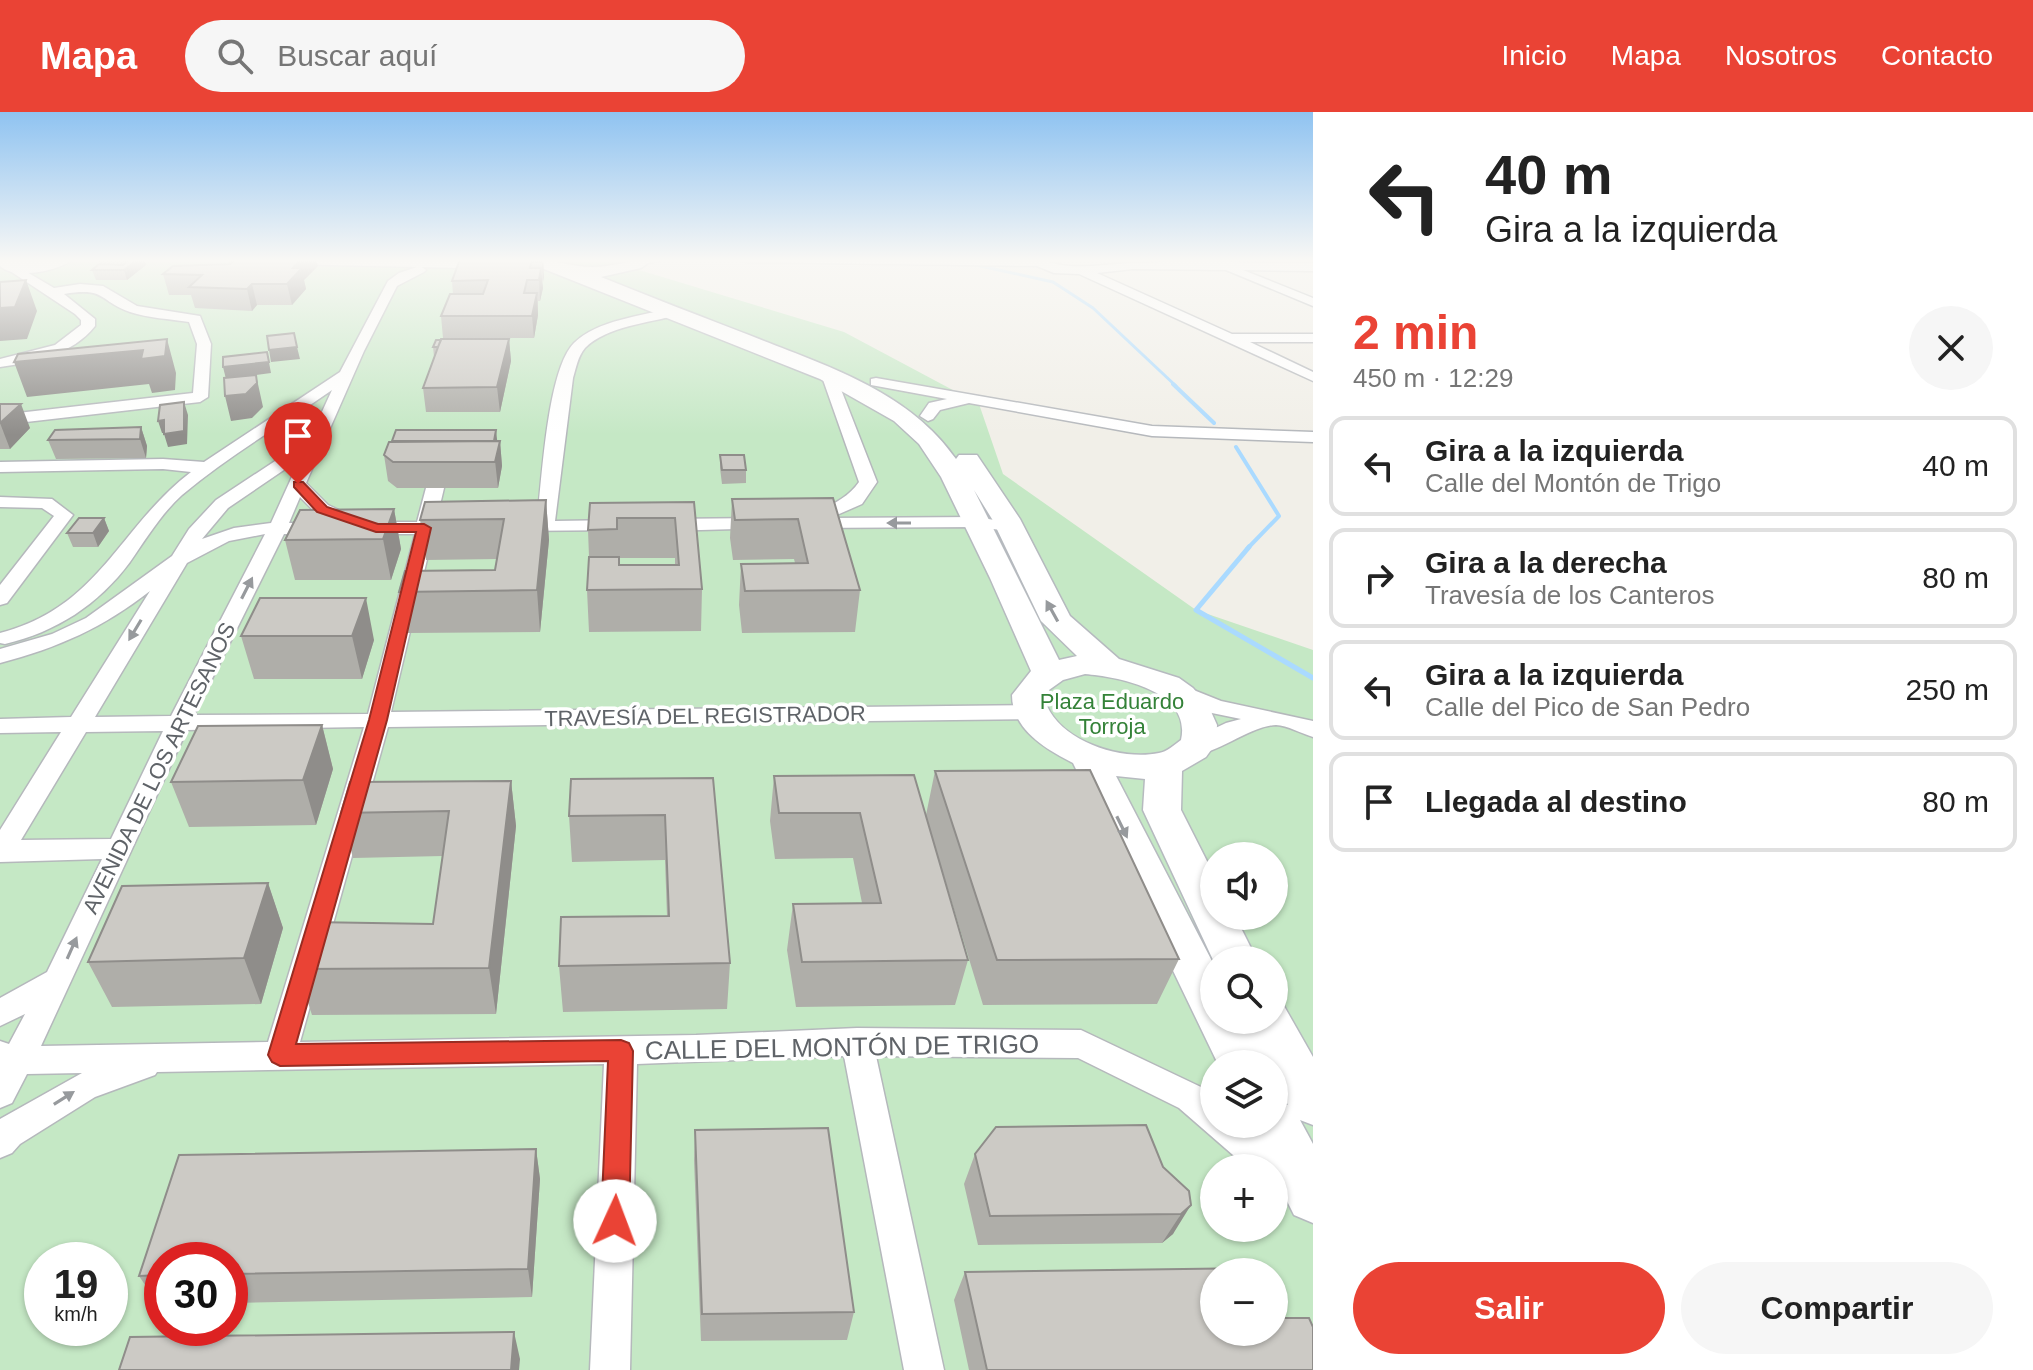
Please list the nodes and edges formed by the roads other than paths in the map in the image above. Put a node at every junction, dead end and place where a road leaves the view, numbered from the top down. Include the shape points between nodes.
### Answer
1 (86, 318) edge
2 (187, 318) edge
3 (370, 318) edge
4 (653, 318) edge
5 (686, 318) edge
6 (713, 318) edge
7 (1188, 318) edge
8 (1191, 318) edge
9 (1232, 338) junction
10 (1313, 338) edge
11 (0, 363) edge
12 (1313, 369) edge
13 (345, 374) junction
14 (828, 374) junction
15 (1313, 377) edge
16 (876, 382) junction
17 (977, 401) junction
18 (928, 416) junction
19 (0, 420) edge
20 (1308, 437) edge
21 (314, 442) junction
22 (0, 467) edge
23 (209, 468) junction
24 (298, 484) junction
25 (435, 488) dead end
26 (0, 502) edge
27 (977, 522) junction
28 (787, 524) junction
29 (470, 527) edge
30 (500, 527) edge
31 (545, 527) junction
32 (376, 528) junction
33 (424, 528) junction
34 (1010, 528) junction
35 (277, 529) junction
36 (195, 548) junction
37 (264, 557) junction
38 (176, 563) junction
39 (3, 593) edge
40 (0, 639) edge
41 (0, 656) edge
42 (1107, 665) junction
43 (1048, 673) junction
44 (1167, 686) junction
45 (1032, 712) junction
46 (1313, 718) edge
47 (1281, 719) junction
48 (370, 720) junction
49 (179, 722) junction
50 (79, 725) junction
51 (0, 726) edge
52 (1313, 729) edge
53 (1180, 756) junction
54 (1088, 757) junction
55 (118, 849) junction
56 (1, 851) edge
57 (1228, 946) edge
58 (58, 981) junction
59 (1200, 982) edge
60 (0, 1013) edge
61 (1275, 1034) edge
62 (857, 1042) junction
63 (621, 1051) junction
64 (280, 1055) junction
65 (9, 1057) edge
66 (165, 1057) junction
67 (0, 1093) edge
68 (1313, 1103) edge
69 (1200, 1106) edge
70 (1238, 1138) edge
71 (1279, 1138) edge
72 (0, 1142) edge
73 (1293, 1182) edge
74 (610, 1370) edge
75 (924, 1370) edge

1 - 11 street via 88,326 77,339
2 - 19 street via 195,319 204,344 200,397
3 - 13 street, AVENIDA DE LOS ARTESANOS
4 - 31 street via 606,332 577,348 562,383
5 - 14 street
6 - 16 street
7 - 9 street
8 - 9 street
9 - 10 street
9 - 12 street
9 - 15 street
13 - 21 street, AVENIDA DE LOS ARTESANOS
13 - 23 street
14 - 27 street via 905,419 938,451
14 - 28 street via 868,482 856,500 828,514
16 - 17 street
16 - 18 street
17 - 18 street via 934,406
17 - 20 street via 1152,431
18 - 34 street via 962,450
21 - 24 street, AVENIDA DE LOS ARTESANOS
21 - 38 street via 222,504
22 - 23 street
23 - 40 street via 146,522 118,564 85,598 27,634
24 - 32 street via 322,509
24 - 35 street, AVENIDA DE LOS ARTESANOS
25 - 33 street
26 - 39 street via 46,503 64,515
27 -> 28 street
27 - 34 street
27 - 43 street
28 - 31 street
29 - 33 street
30 - 31 street
32 - 33 street
32 - 35 street
33 - 48 street
42 -> 34 street via 1057,621
35 - 36 street via 238,532
35 - 37 street, AVENIDA DE LOS ARTESANOS
36 - 37 street via 233,542 255,546
36 - 38 street
49 -> 37 street, AVENIDA DE LOS ARTESANOS
38 - 41 street via 93,622 45,645
38 -> 50 street
42 - 43 street
42 - 44 street
43 - 45 street via 1031,689
44 - 47 street via 1215,707
44 - 53 street via 1186,700 1201,733
45 - 48 street, TRAVESÍA DEL REGISTRADOR
45 - 54 street via 1052,737
46 - 47 street
47 - 52 street
47 - 53 street via 1234,728
48 - 49 street, TRAVESÍA DEL REGISTRADOR
48 - 64 street
49 - 50 street, TRAVESÍA DEL REGISTRADOR
49 - 55 street, AVENIDA DE LOS ARTESANOS
50 - 51 street, TRAVESÍA DEL REGISTRADOR
50 - 56 street
53 - 54 street via 1140,767
53 - 57 street via 1162,810
54 -> 59 street
55 - 56 street
58 -> 55 street, AVENIDA DE LOS ARTESANOS
58 - 60 street
58 - 65 street, AVENIDA DE LOS ARTESANOS
61 - 68 street
62 - 63 street, CALLE DEL MONTÓN DE TRIGO
62 - 69 street, CALLE DEL MONTÓN DE TRIGO via 1081,1044
62 - 75 street
63 - 64 street, CALLE DEL MONTÓN DE TRIGO
63 - 74 street
64 - 66 street, CALLE DEL MONTÓN DE TRIGO
65 - 66 street, CALLE DEL MONTÓN DE TRIGO
65 - 67 street, AVENIDA DE LOS ARTESANOS
72 -> 66 street via 83,1087
70 - 73 street
71 - 73 street

